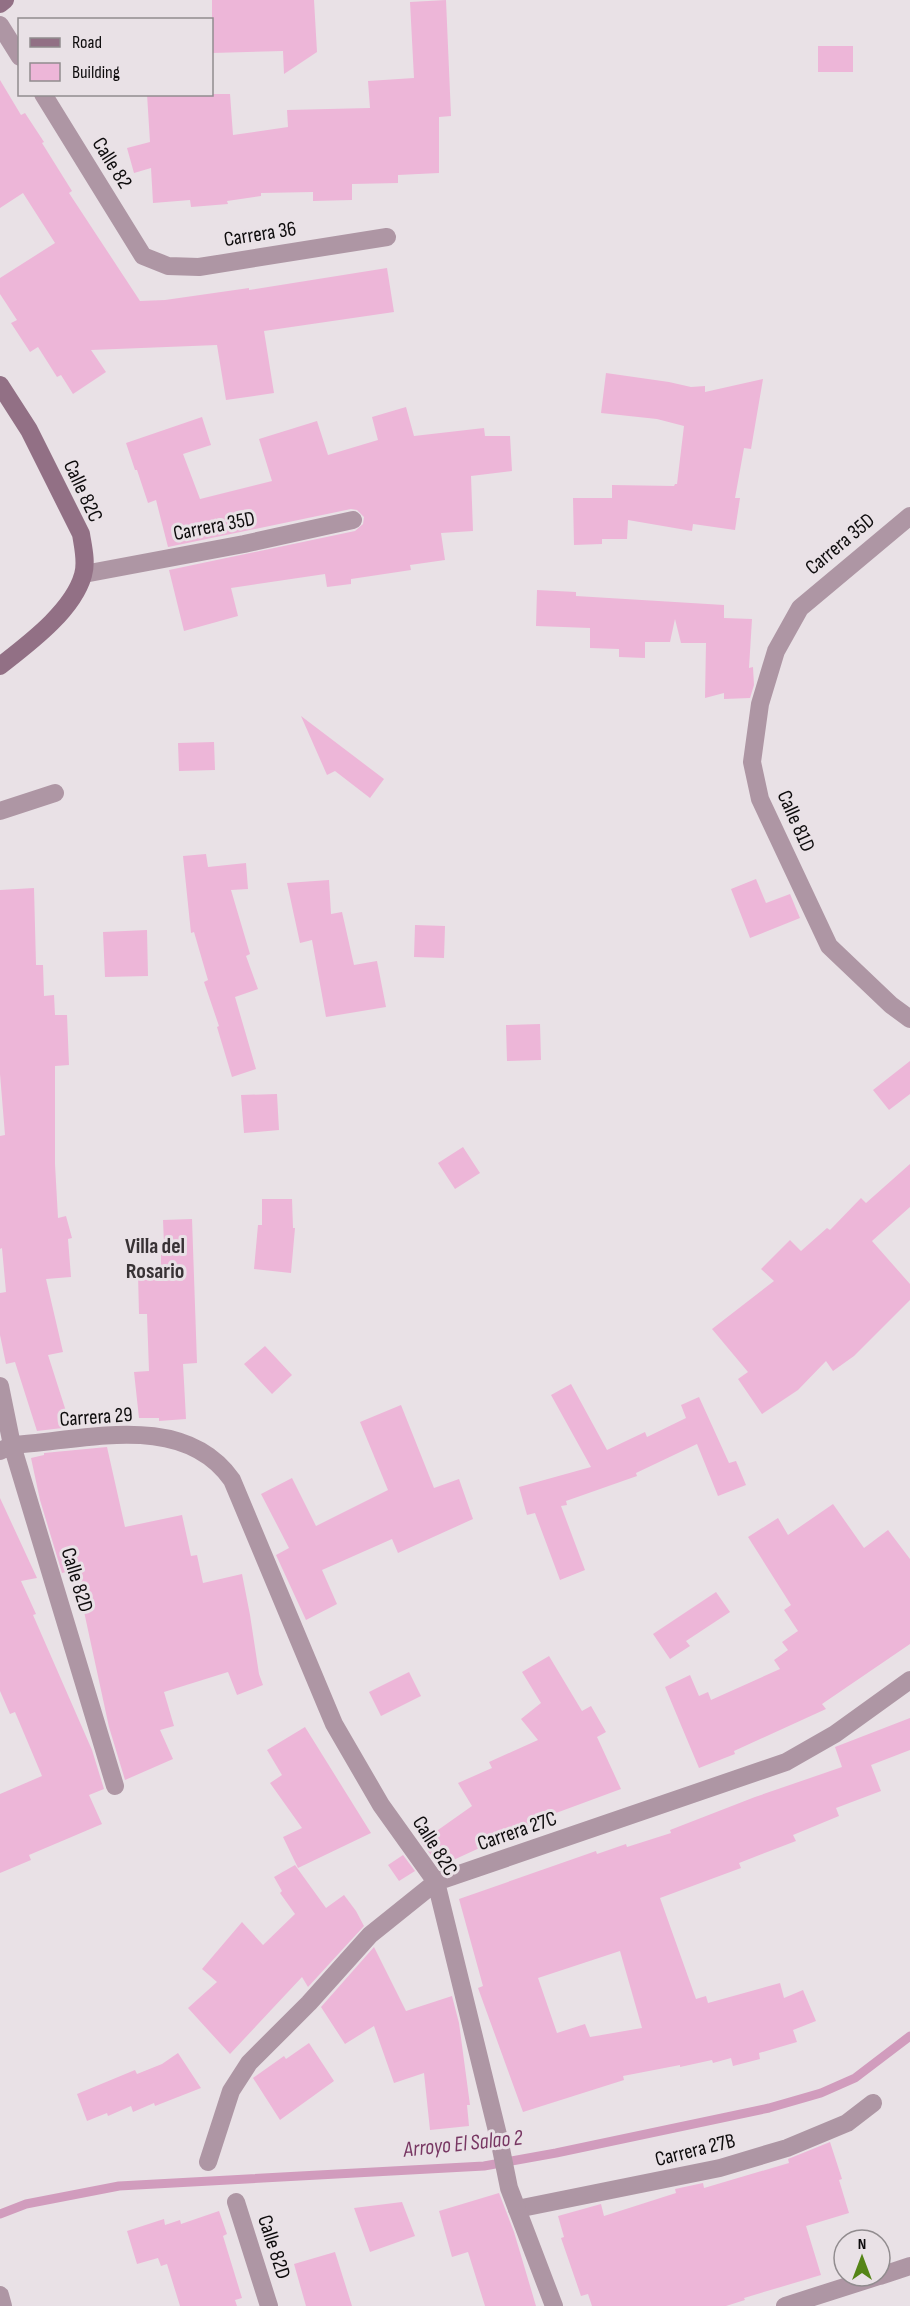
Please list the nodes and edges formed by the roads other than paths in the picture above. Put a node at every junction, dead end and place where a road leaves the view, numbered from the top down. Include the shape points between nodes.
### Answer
1 (5, 0) edge
2 (0, 4) edge
3 (0, 26) edge
4 (18, 54) edge
5 (44, 96) edge
6 (387, 237) dead end
7 (143, 256) joint
8 (0, 385) edge
9 (910, 516) edge
10 (353, 520) dead end
11 (84, 574) junction
12 (800, 608) joint
13 (0, 666) edge
14 (55, 793) dead end
15 (0, 811) edge
16 (910, 1019) edge
17 (0, 1386) edge
18 (6, 1448) edge
19 (195, 1448) joint
20 (910, 1680) edge
21 (115, 1786) dead end
22 (436, 1882) junction
23 (873, 2103) dead end
24 (208, 2162) dead end
25 (236, 2202) dead end
26 (517, 2210) junction
27 (910, 2266) edge
28 (892, 2272) edge
29 (858, 2288) edge
30 (0, 2295) edge
31 (842, 2297) edge
32 (3, 2306) edge
33 (269, 2306) edge
34 (554, 2306) edge
35 (785, 2306) edge

1 - 2 street
3 - 4 street
5 - 7 street, Calle 82
6 - 7 street, Carrera 36 via 199,267 168,266
8 - 11 street, Calle 82C via 29,430 81,534
9 - 12 street, Carrera 35D
10 - 11 street, Carrera 35D
11 - 13 street via 75,595 55,618
12 - 16 street, Calle 81D via 776,651 760,704 752,762 759,799 829,946
14 - 15 street
17 - 18 street, Calle 82D
18 - 19 street, Carrera 29 via 135,1434
18 - 21 street, Calle 82D
19 - 22 street, Calle 82C via 232,1480 334,1724 381,1805
20 - 22 street, Carrera 27C via 835,1734 786,1762
22 - 24 street, Carrera 27C via 370,1935 249,2063 231,2091
22 - 26 street, Calle 82C
23 - 26 street, Carrera 27B via 847,2122 787,2148 720,2169
25 - 33 street, Calle 82D
26 - 34 street, Calle 82C
27 - 28 street
29 - 31 street
30 - 32 street
31 - 35 street

